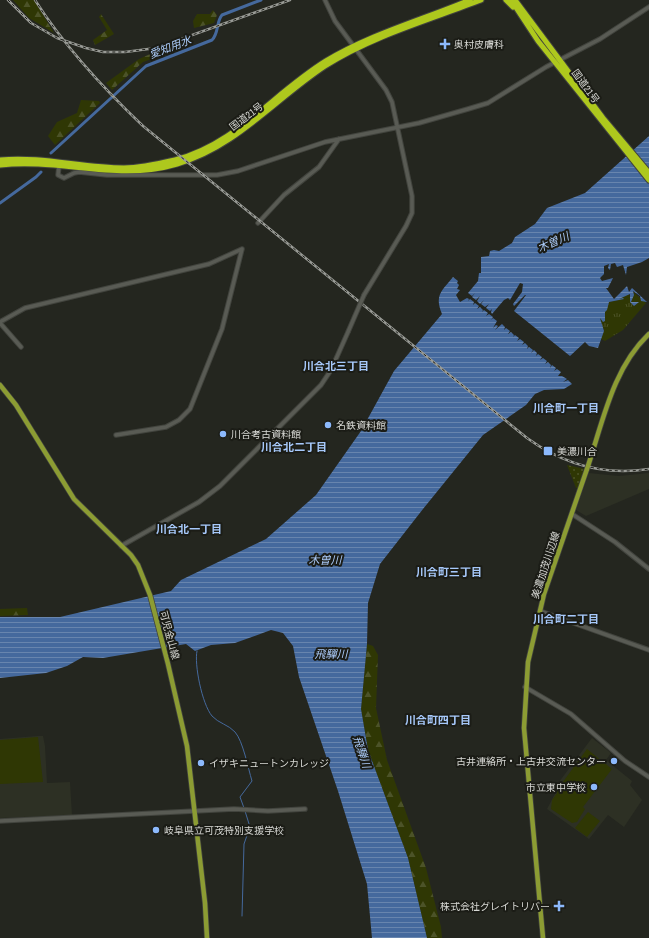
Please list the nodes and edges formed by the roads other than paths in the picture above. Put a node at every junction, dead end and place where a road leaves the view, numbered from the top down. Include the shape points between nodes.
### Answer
1 (325, 0) edge
2 (470, 0) edge
3 (480, 0) edge
4 (506, 0) edge
5 (511, 0) edge
6 (515, 0) edge
7 (649, 7) edge
8 (520, 15) junction
9 (356, 47) junction
10 (558, 61) junction
11 (397, 127) junction
12 (339, 139) junction
13 (624, 146) junction
14 (0, 160) edge
15 (0, 165) edge
16 (59, 166) junction
17 (649, 173) edge
18 (649, 180) edge
19 (258, 224) dead end
20 (0, 323) edge
21 (649, 334) edge
22 (21, 347) dead end
23 (0, 385) edge
24 (116, 435) dead end
25 (572, 514) junction
26 (122, 546) junction
27 (649, 569) edge
28 (540, 611) junction
29 (649, 650) edge
30 (525, 687) junction
31 (649, 777) edge
32 (305, 809) dead end
33 (194, 811) junction
34 (0, 821) edge
35 (207, 938) edge
36 (543, 938) edge

1 - 9 street via 335,21
2 - 9 highway, 国道21号
3 - 9 highway, 国道21号
4 - 8 highway
5 - 8 highway, 国道21号
6 - 10 highway, 国道21号
7 - 10 street via 600,39
8 - 10 highway, 国道21号
9 - 11 street via 384,86 392,102
9 - 14 highway, 国道21号 via 311,71 222,140 194,154 158,164 125,168 36,160
9 - 16 highway, 国道21号 via 314,74 245,129 196,158 156,169 124,172
10 - 11 street via 488,103
10 - 13 highway, 国道21号
11 - 12 street
11 - 26 street, bridge via 412,196 412,213 364,295 331,370 321,385 227,479 199,502
12 - 16 street via 217,175 106,175 79,172 64,178 58,174
12 - 19 street via 319,167 284,195
13 - 17 highway, 国道21号
13 - 18 highway, 国道21号
15 - 16 highway, 国道21号
20 - 22 street
20 - 24 street via 25,308 209,264 242,249 222,329 190,409 179,420 166,427
21 - 25 main road, 美濃加茂川辺線 via 631,355 617,382
23 - 26 main road, 可児金山線 via 16,404 74,499
25 - 27 street via 615,542
25 - 28 main road, 美濃加茂川辺線
26 - 33 main road, 可児金山線 via 138,565 150,595 187,746
28 - 29 street
28 - 30 main road, 美濃加茂川辺線
30 - 31 street via 571,714 626,761
30 - 36 main road, 美濃加茂川辺線 via 524,728
32 - 33 street
33 - 34 street
33 - 35 main road, 可児金山線

